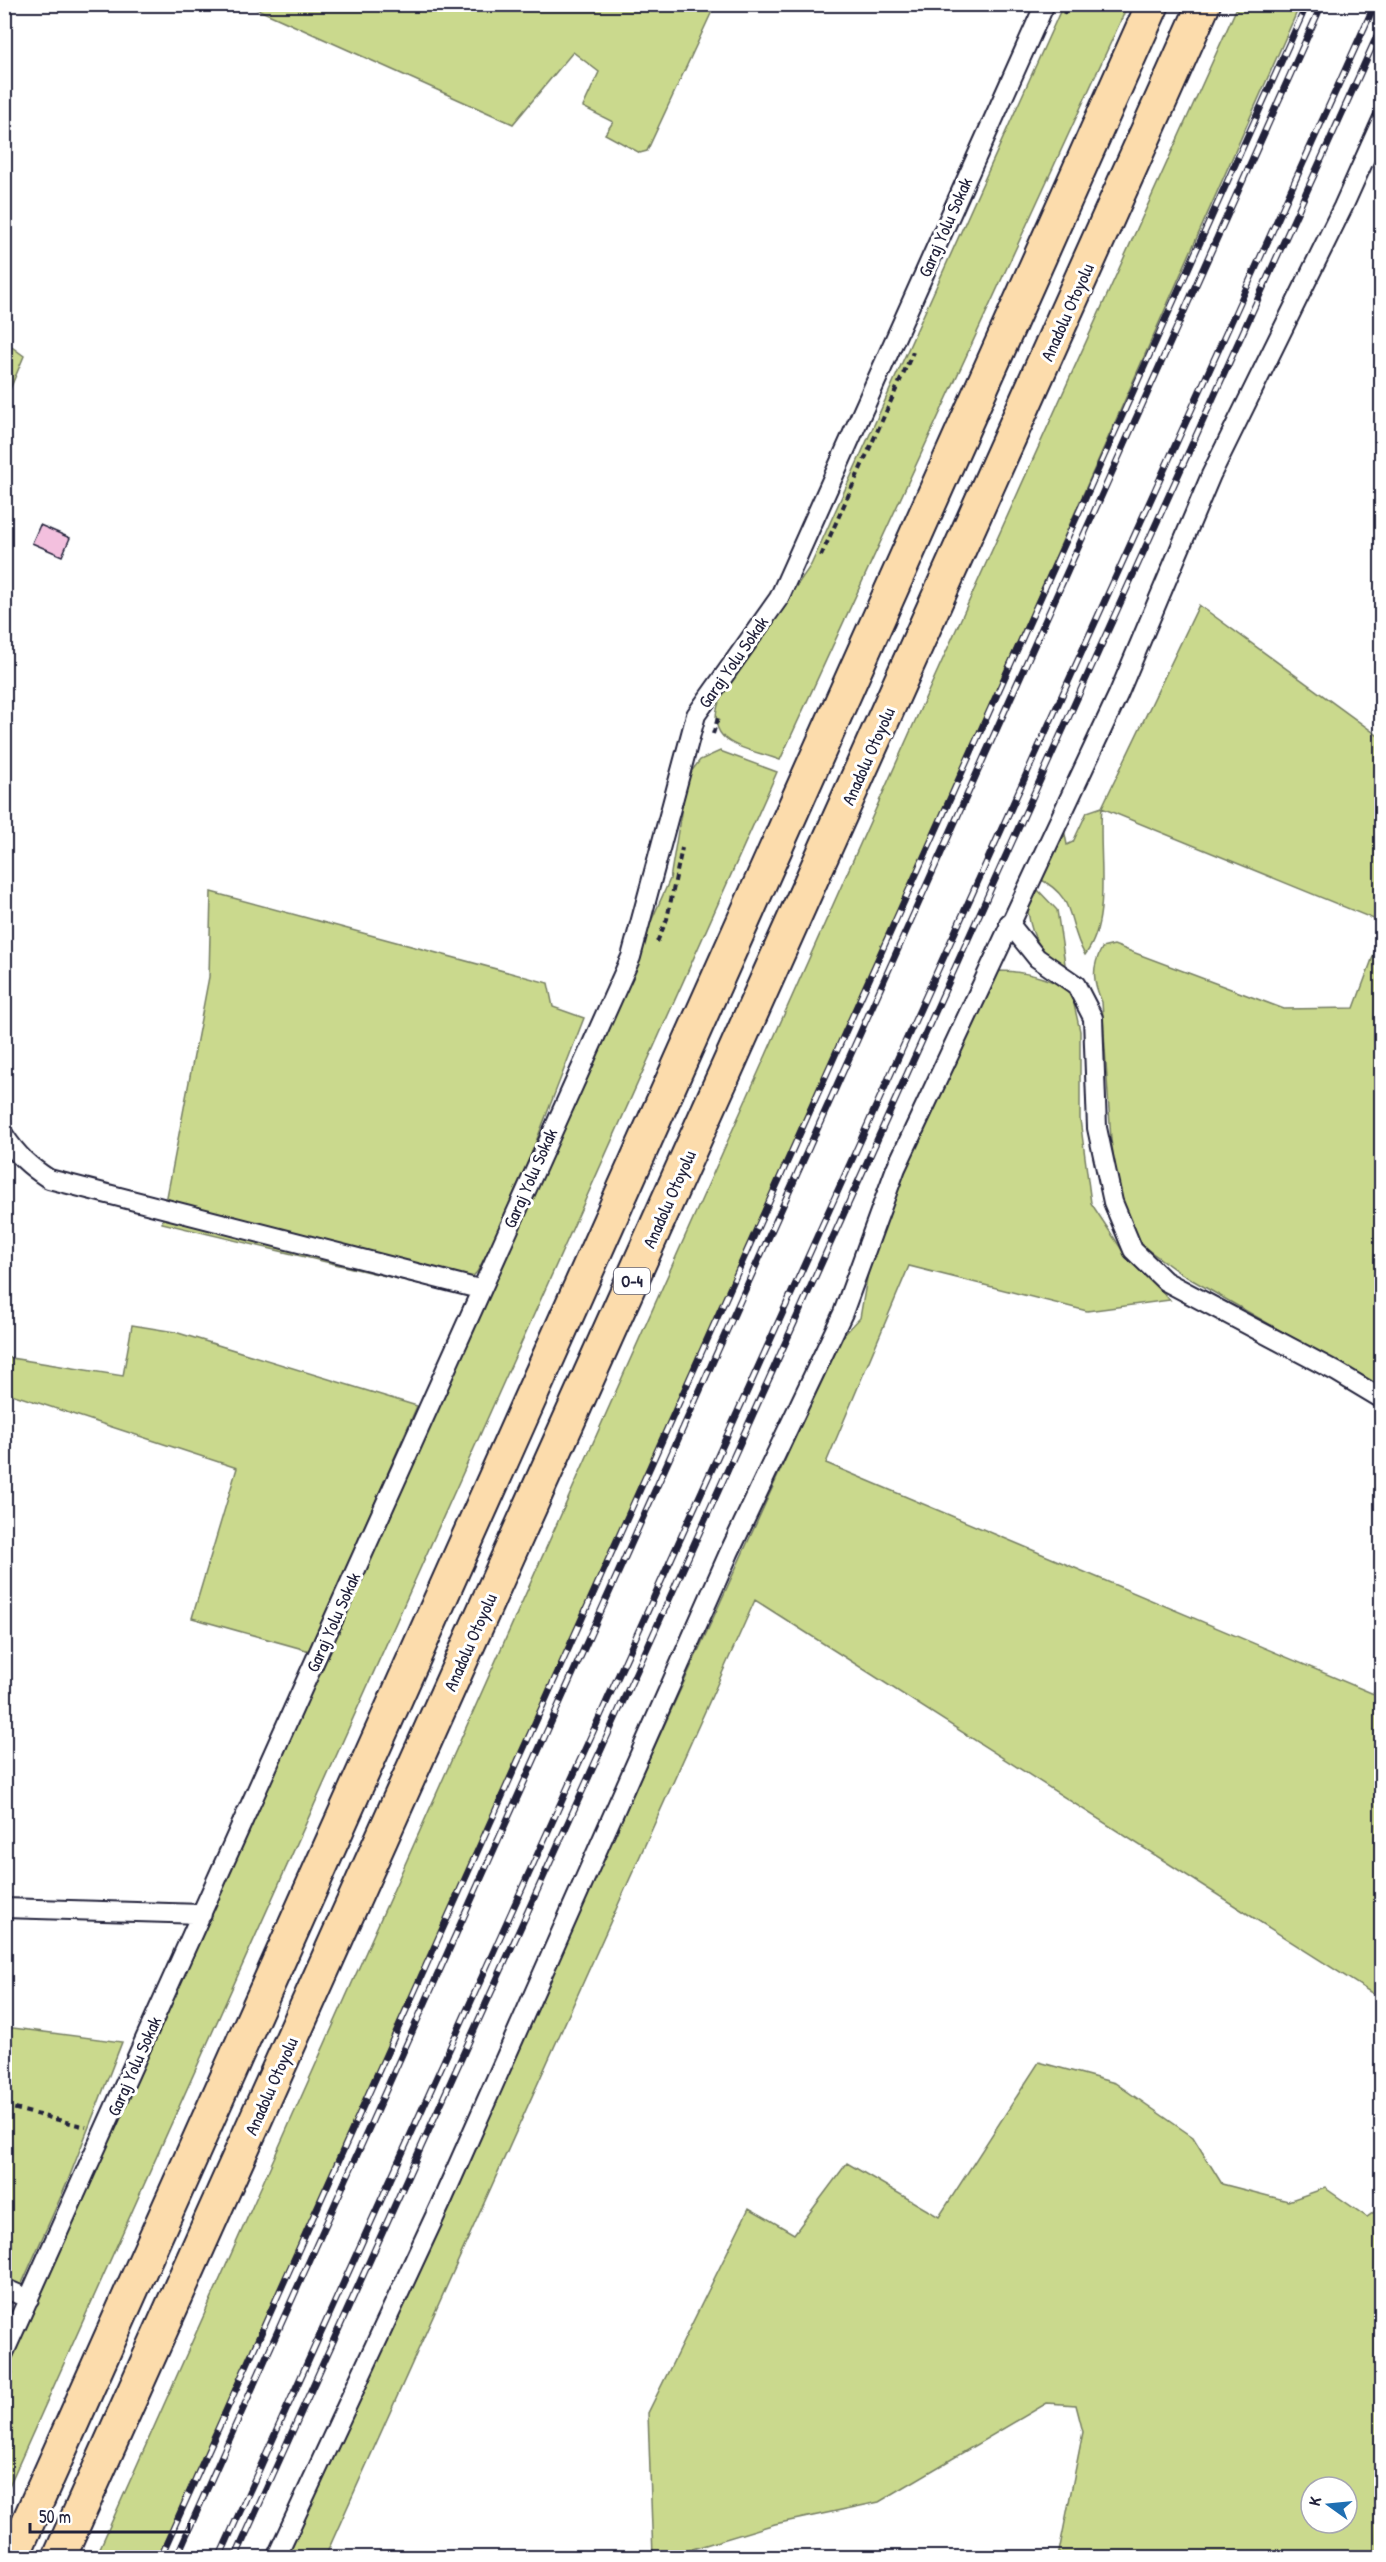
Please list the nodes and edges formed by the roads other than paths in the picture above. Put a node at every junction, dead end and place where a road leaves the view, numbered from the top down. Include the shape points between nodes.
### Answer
1 (1045, 4) edge
2 (1153, 4) edge
3 (1204, 4) edge
4 (1382, 120) edge
5 (1009, 923) junction
6 (4, 1135) edge
7 (479, 1289) junction
8 (1382, 1399) edge
9 (4, 1908) edge
10 (202, 1914) junction
11 (4, 2288) edge
12 (29, 2300) junction
13 (4, 2353) edge
14 (12, 2558) edge
15 (60, 2558) edge
16 (276, 2558) edge

1 - 7 street, Garaj Yolu Sokak via 778,598 696,715 631,957
2 - 14 highway, O-4
3 - 15 highway, Anadolu Otoyolu / O-4
4 - 5 street via 1211,475 1118,695
5 - 8 street via 1037,958 1076,985 1094,1018 1096,1128 1113,1202 1133,1250 1166,1281
5 - 16 street via 896,1168 843,1313 729,1553 442,2201
6 - 7 street via 27,1165 49,1179
7 - 10 street, Garaj Yolu Sokak
9 - 10 street
10 - 12 street, Garaj Yolu Sokak
11 - 12 street
12 - 13 street, Garaj Yolu Sokak

